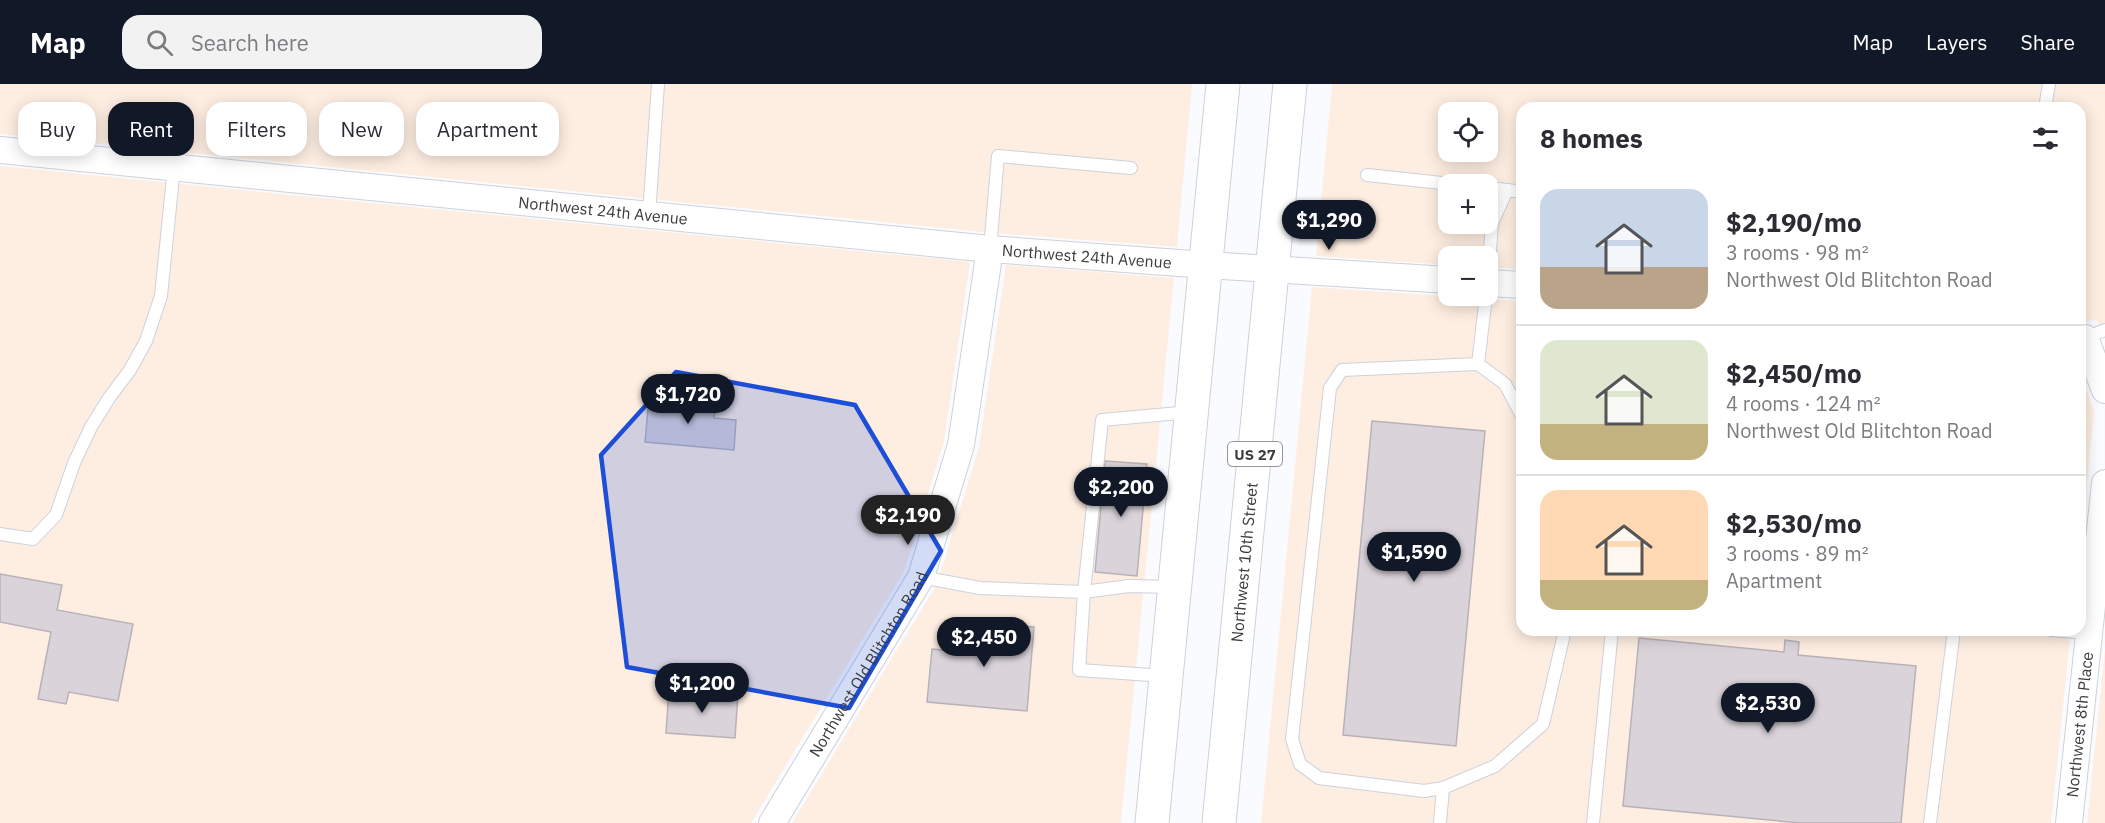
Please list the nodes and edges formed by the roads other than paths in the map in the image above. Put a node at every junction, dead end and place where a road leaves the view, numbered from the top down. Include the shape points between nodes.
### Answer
1 (658, 84) edge
2 (1223, 84) edge
3 (1290, 84) edge
4 (2049, 84) edge
5 (2046, 102) edge
6 (0, 150) edge
7 (174, 167) junction
8 (1131, 168) dead end
9 (1367, 176) dead end
10 (1438, 183) edge
11 (1498, 189) edge
12 (1507, 190) junction
13 (1516, 191) edge
14 (649, 215) junction
15 (1490, 246) edge
16 (990, 249) junction
17 (1206, 265) junction
18 (1273, 269) junction
19 (1438, 279) edge
20 (1498, 282) edge
21 (1516, 284) edge
22 (1485, 306) edge
23 (2090, 335) edge
24 (1478, 364) junction
25 (2105, 390) edge
26 (1516, 405) edge
27 (1192, 412) junction
28 (2105, 483) edge
29 (0, 534) edge
30 (2101, 563) edge
31 (921, 577) junction
32 (1175, 587) junction
33 (1083, 592) junction
34 (2086, 633) edge
35 (2089, 633) junction
36 (1564, 636) edge
37 (1611, 636) edge
38 (1953, 636) edge
39 (1166, 676) junction
40 (1443, 788) junction
41 (772, 823) edge
42 (1152, 823) edge
43 (1219, 823) edge
44 (1440, 823) edge
45 (1593, 823) edge
46 (1930, 823) edge
47 (2069, 823) edge

1 - 14 lane
2 - 17 highway
3 - 18 highway, Northwest 10th Street / US 27
4 - 5 lane
6 - 7 street, Northwest 24th Avenue
7 - 14 street, Northwest 24th Avenue
7 - 29 lane via 161,296 146,341 91,427 56,515 33,539
8 - 16 lane via 998,156
9 - 10 lane
11 - 12 lane
12 - 13 lane
12 - 15 lane via 1492,223
14 - 16 street, Northwest 24th Avenue
16 - 17 street, Northwest 24th Avenue
16 - 31 street, Northwest Old Blitchton Road via 961,445
17 - 18 street, Northwest 24th Avenue
17 - 27 highway
18 - 19 street, Northwest 24th Avenue
18 - 43 highway, Northwest 10th Street / US 27
20 - 21 street
22 - 24 lane
23 - 25 street
24 - 26 lane via 1505,384
24 - 40 lane via 1342,370 1330,388 1292,739 1300,764 1318,778 1424,791
27 - 32 highway
27 - 33 lane via 1102,420
28 - 30 street, Northwest 8th Place
30 - 35 street, Northwest 8th Place
31 - 33 lane via 981,588
31 - 41 street, Northwest Old Blitchton Road
32 - 33 lane via 1129,586
32 - 39 highway
33 - 39 lane via 1079,670
34 - 35 lane
35 - 47 street, Northwest 8th Place
36 - 40 lane via 1543,724 1495,766
37 - 45 lane
38 - 46 lane
39 - 42 highway
40 - 44 lane

